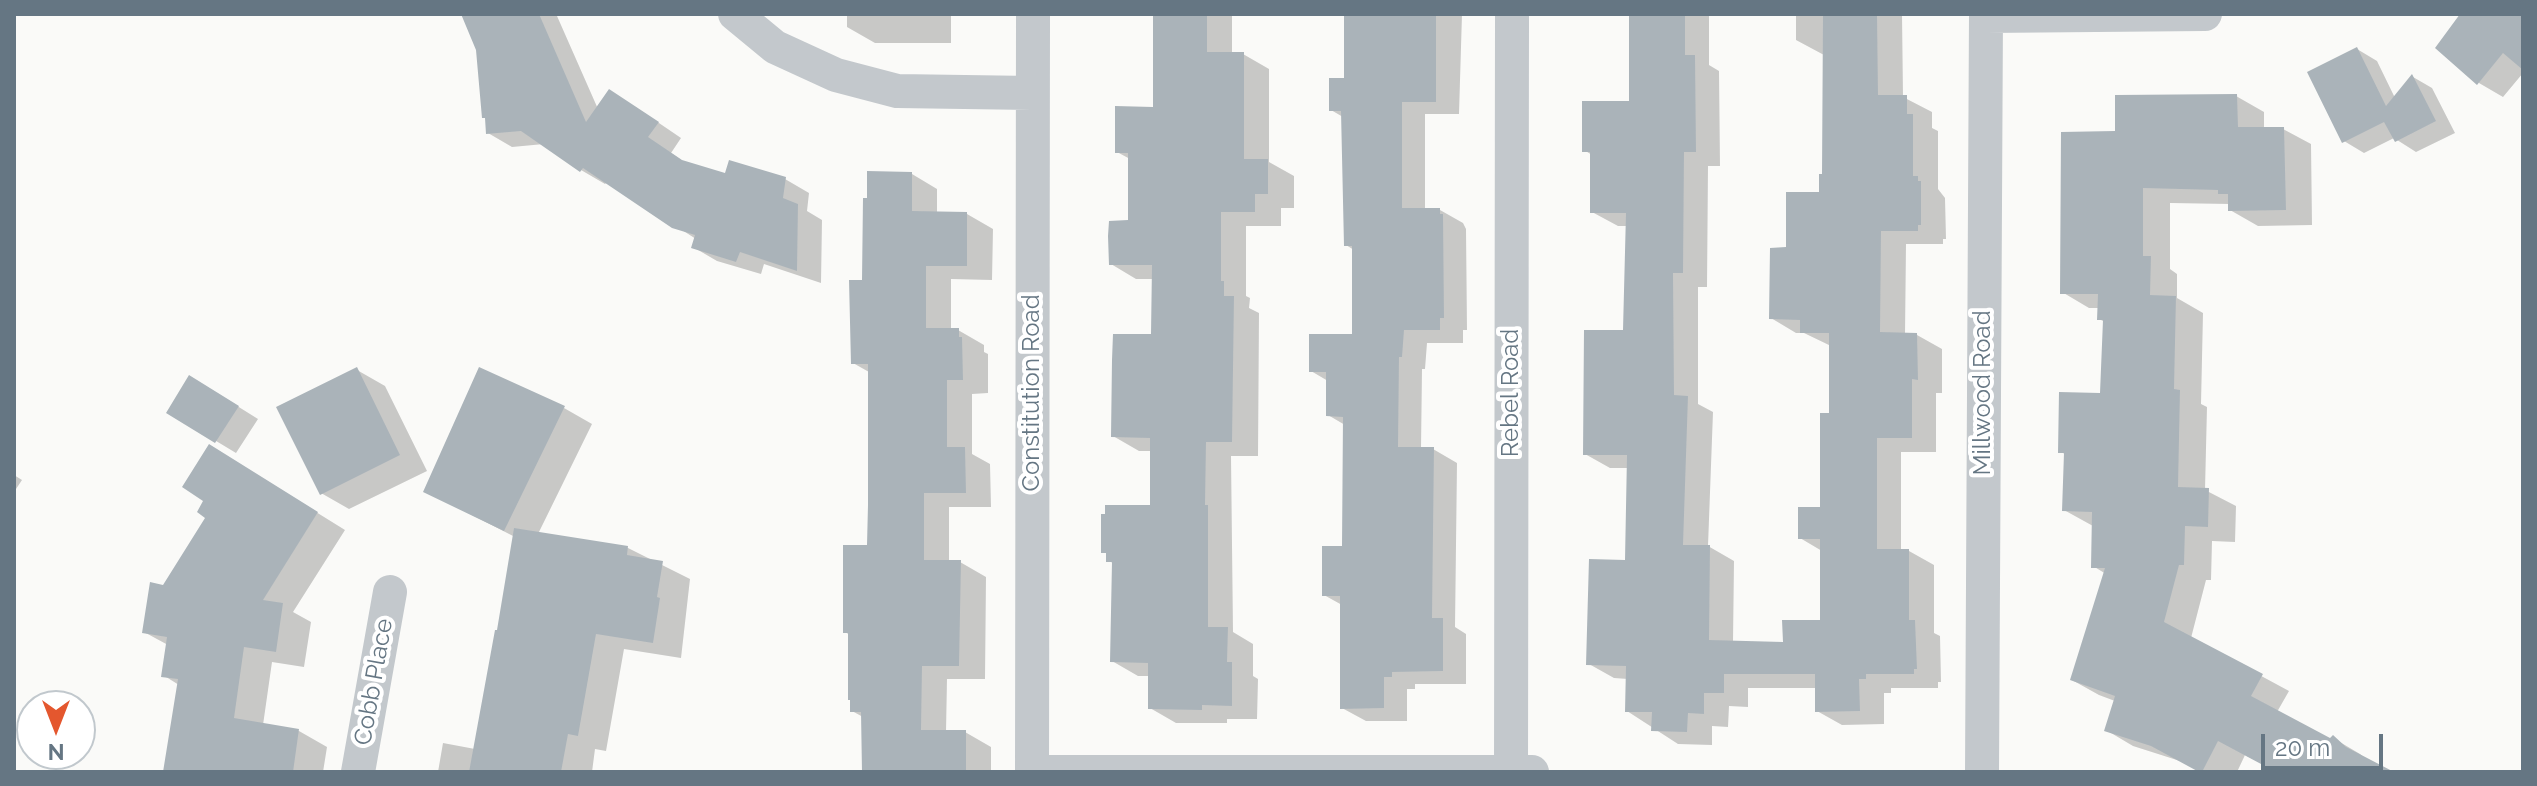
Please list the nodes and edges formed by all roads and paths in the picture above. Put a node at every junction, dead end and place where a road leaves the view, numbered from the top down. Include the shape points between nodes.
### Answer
1 (735, 14) edge
2 (1033, 14) edge
3 (1512, 14) edge
4 (2205, 14) edge
5 (1986, 15) edge
6 (1032, 93) junction
7 (390, 592) dead end
8 (358, 772) edge
9 (1032, 772) edge
10 (1511, 772) edge
11 (1532, 772) edge
12 (1982, 772) edge

1 - 6 street via 775,47 836,75 897,91
2 - 6 street, Constitution Road
3 - 10 street, Rebel Road
4 - 5 street
5 - 12 street, Millwood Road
6 - 9 street, Constitution Road
7 - 8 street, Cobb Place
9 - 10 street
10 - 11 street

